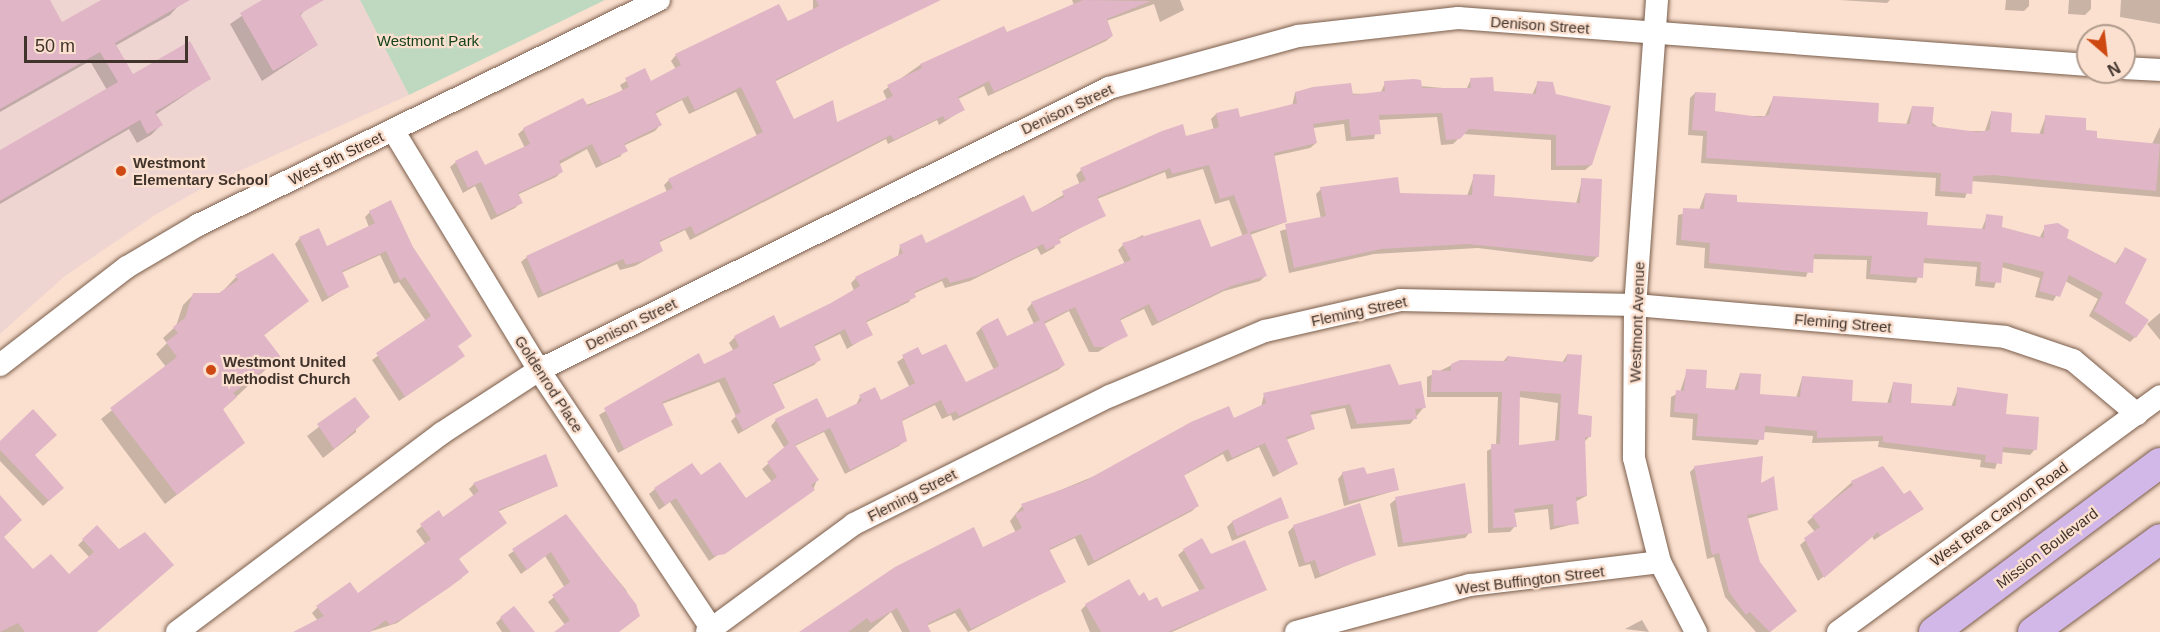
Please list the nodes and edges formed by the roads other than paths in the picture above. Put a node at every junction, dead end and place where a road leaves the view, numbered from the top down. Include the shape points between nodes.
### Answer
1 (659, 0) edge
2 (1657, 0) edge
3 (1654, 33) junction
4 (2076, 64) edge
5 (2136, 69) edge
6 (2160, 70) edge
7 (393, 130) junction
8 (1635, 305) junction
9 (0, 365) edge
10 (539, 370) junction
11 (2160, 396) edge
12 (2137, 414) junction
13 (2160, 463) edge
14 (2160, 539) edge
15 (1660, 562) junction
16 (711, 631) edge
17 (177, 632) edge
18 (1296, 632) edge
19 (1696, 632) edge
20 (1838, 632) edge
21 (1934, 632) edge
22 (2033, 632) edge

1 - 7 street, West 9th Street
2 - 3 street, Westmont Avenue
3 - 4 street, Denison Street
3 - 8 street, Westmont Avenue
3 - 10 street, Denison Street via 1458,18 1298,36 1109,88
5 - 6 street
7 - 9 street, West 9th Street via 198,225 127,267
7 - 10 street, Goldenrod Place
8 - 12 street, Fleming Street via 2005,337 2073,360
8 - 15 street, Westmont Avenue via 1634,458
8 - 16 street, Fleming Street via 1400,300 1265,331 1110,396 854,524
10 - 16 street, Goldenrod Place
10 - 17 street, Denison Street via 442,433
11 - 12 street, West Brea Canyon Road
12 - 20 street, West Brea Canyon Road
13 - 21 main road, Mission Boulevard
14 - 22 main road
15 - 18 street, West Buffington Street via 1470,585
15 - 19 street, Westmont Avenue

